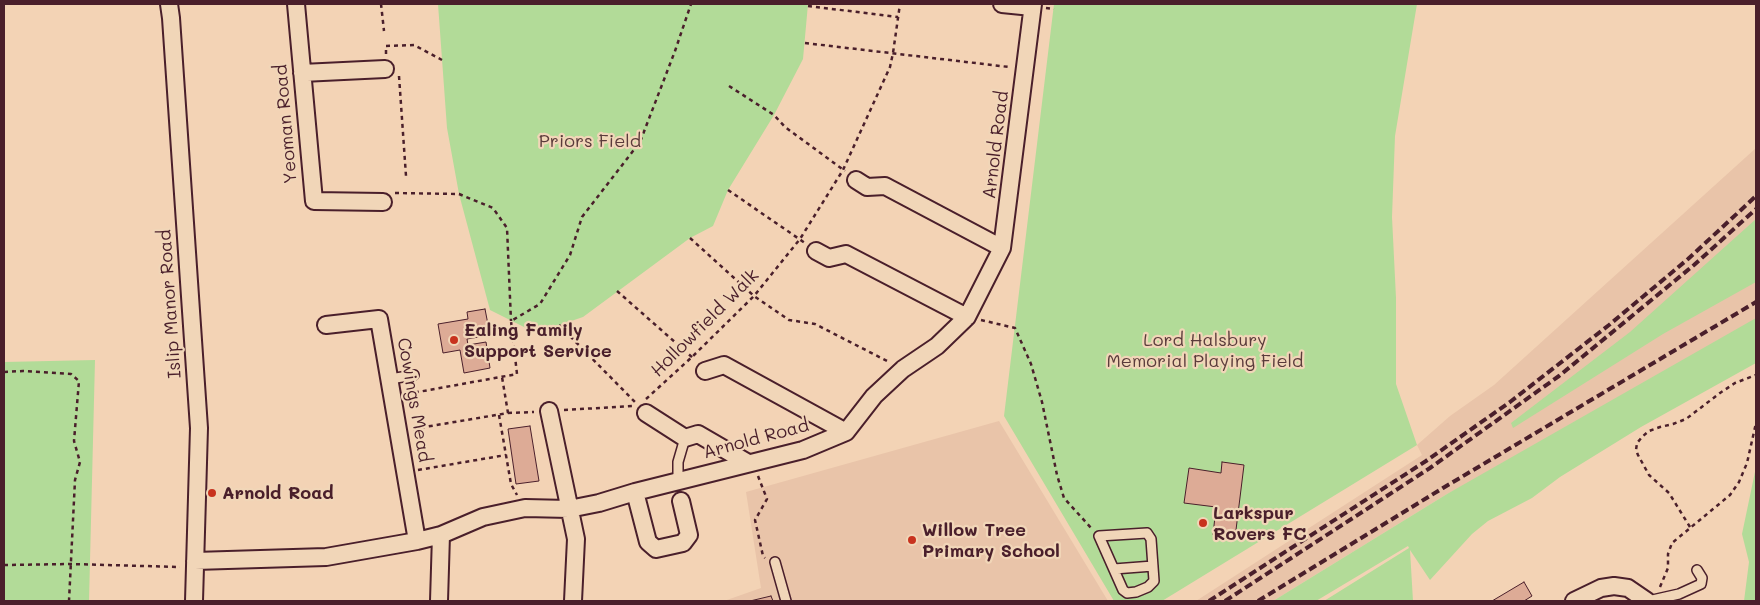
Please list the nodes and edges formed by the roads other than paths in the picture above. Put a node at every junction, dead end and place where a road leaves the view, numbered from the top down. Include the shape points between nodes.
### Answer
1 (169, 4) edge
2 (296, 4) edge
3 (1002, 4) edge
4 (1033, 6) edge
5 (385, 69) road end
6 (302, 73) junction
7 (850, 175) road end
8 (383, 202) road end
9 (1002, 248) junction
10 (816, 251) road end
11 (967, 317) junction
12 (326, 325) dead end
13 (705, 371) road end
14 (414, 375) dead end
15 (390, 379) junction
16 (642, 410) road end
17 (549, 411) road end
18 (846, 432) junction
19 (685, 438) junction
20 (748, 463) junction
21 (678, 481) junction
22 (635, 492) junction
23 (682, 502) dead end
24 (570, 509) junction
25 (441, 535) junction
26 (418, 541) junction
27 (774, 562) road end
28 (195, 564) junction
29 (1153, 566) junction
30 (1114, 569) junction
31 (1697, 570) dead end
32 (1136, 592) junction
33 (1650, 598) edge
34 (194, 601) edge
35 (439, 601) edge
36 (573, 601) edge
37 (786, 601) edge
38 (1139, 601) edge
39 (1574, 601) edge

1 - 28 street, Islip Manor Road via 199,428
2 - 6 street, Yeoman Road
3 - 4 street
4 - 9 street, Arnold Road
5 - 6 street
6 - 8 street, Yeoman Road via 314,201
7 - 9 street via 867,187 885,186
9 - 11 street, Arnold Road
10 - 11 street via 828,258 846,254
11 - 18 street, Arnold Road via 937,346 903,369 874,396
12 - 15 street, Cowings Mead via 379,319
13 - 18 street via 724,365
14 - 15 lane
15 - 26 street, Cowings Mead
16 - 19 street
17 - 24 street
18 - 20 street, Arnold Road via 803,450
19 - 20 street via 698,434
19 - 21 lane via 678,462
20 - 21 street, Arnold Road
21 - 22 street, Arnold Road
22 - 23 street via 648,542 656,549 684,543 689,534
22 - 24 street, Arnold Road
24 - 25 street, Arnold Road via 525,508 483,517
24 - 36 street via 576,539
25 - 26 street, Arnold Road
25 - 35 street
26 - 28 street, Arnold Road via 326,557
27 - 37 lane
28 - 34 street, Islip Manor Road
29 - 30 lane
29 - 30 lane via 1151,539 1147,534 1099,536
29 - 32 lane via 1152,585
30 - 32 lane via 1123,590
31 - 33 lane via 1702,578 1701,584 1679,594
32 - 38 lane
33 - 39 street via 1628,588 1614,586 1601,588

